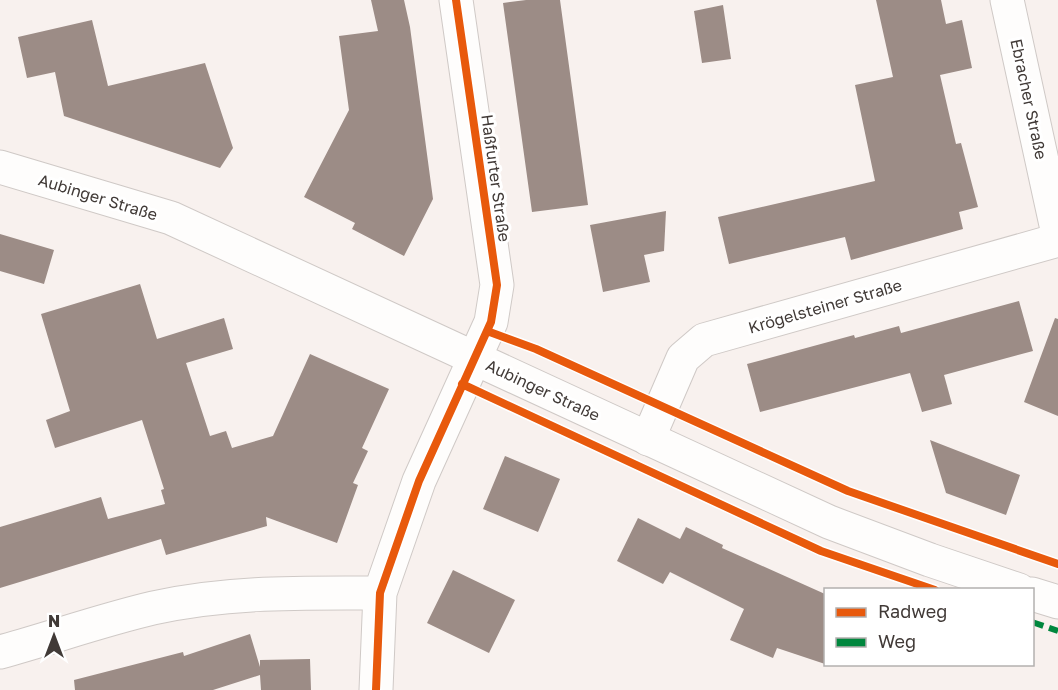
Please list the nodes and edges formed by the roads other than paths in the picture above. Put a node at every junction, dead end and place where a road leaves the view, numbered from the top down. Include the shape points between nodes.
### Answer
1 (456, 0) edge
2 (1007, 0) edge
3 (0, 167) edge
4 (1058, 234) edge
5 (1058, 240) edge
6 (476, 358) junction
7 (648, 439) junction
8 (1013, 588) edge
9 (380, 592) junction
10 (1034, 595) edge
11 (1058, 602) edge
12 (0, 652) edge
13 (376, 690) edge

1 - 6 street, Haßfurter Straße via 497,285 491,322
2 - 4 street, Ebracher Straße
3 - 6 street, Aubinger Straße via 171,218
5 - 7 street, Krögelsteiner Straße via 704,340 683,358
6 - 7 street, Aubinger Straße
6 - 9 street, Haßfurter Straße via 419,481
7 - 8 street, Aubinger Straße via 828,522
9 - 12 street via 270,592 211,598 153,608
9 - 13 street, Haßfurter Straße
10 - 11 street

